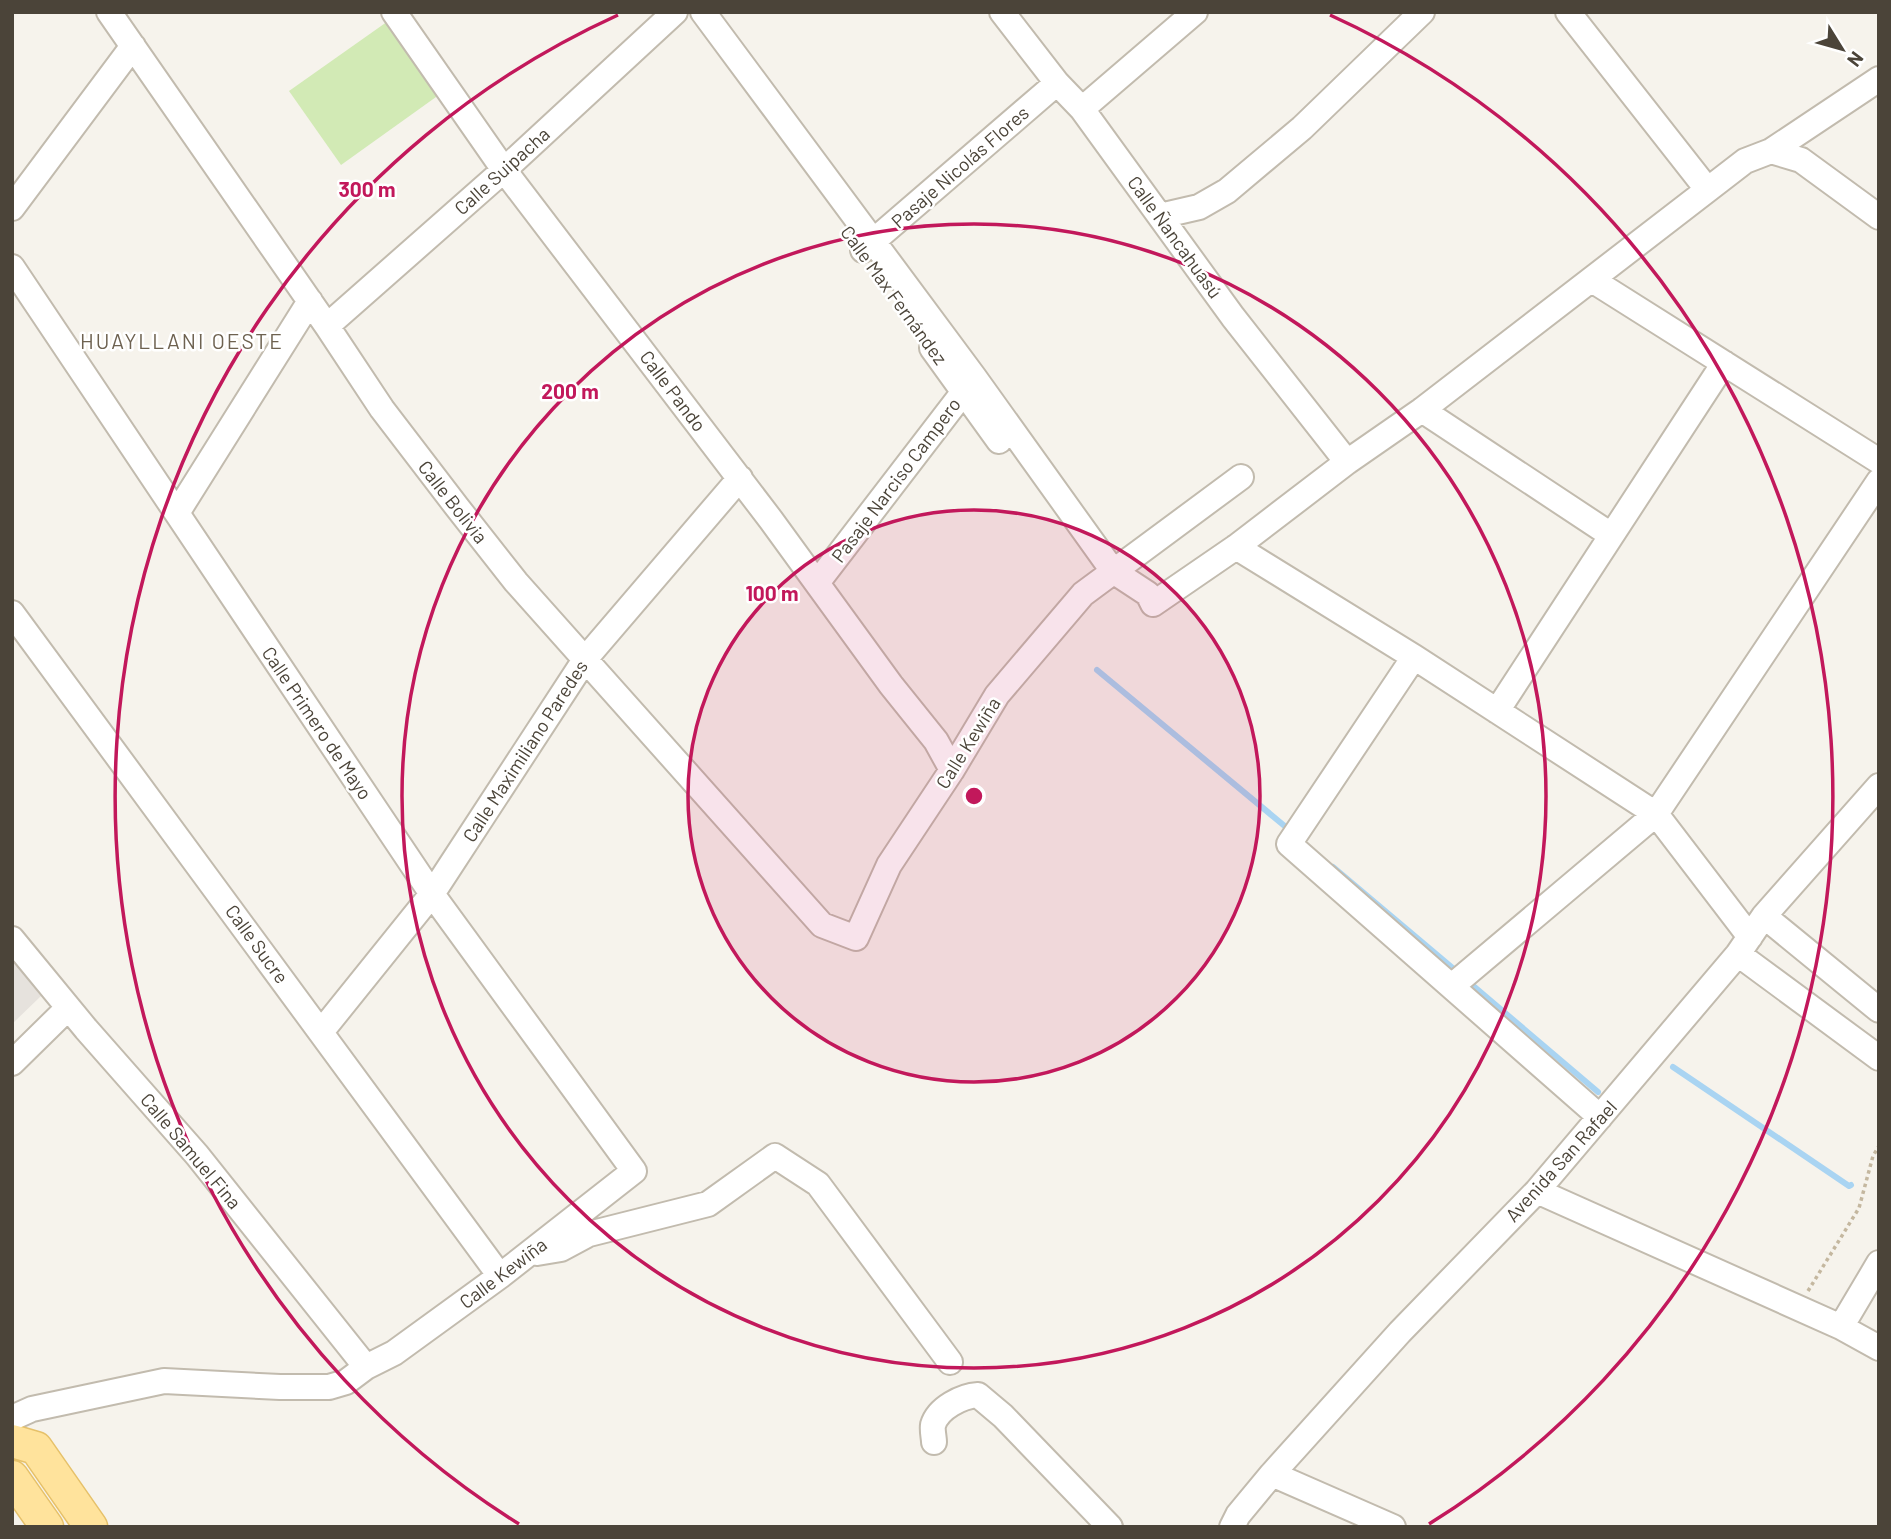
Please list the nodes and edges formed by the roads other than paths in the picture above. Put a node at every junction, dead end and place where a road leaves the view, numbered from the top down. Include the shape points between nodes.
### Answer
1 (109, 12) edge
2 (394, 12) edge
3 (675, 12) edge
4 (685, 12) edge
5 (703, 12) edge
6 (1002, 12) edge
7 (1195, 12) edge
8 (1422, 12) edge
9 (1568, 12) edge
10 (133, 46) junction
11 (1879, 79) edge
12 (1057, 83) junction
13 (1082, 109) junction
14 (1771, 151) junction
15 (504, 170) junction
16 (1707, 190) junction
17 (12, 208) edge
18 (1160, 216) junction
19 (1879, 217) edge
20 (868, 246) junction
21 (12, 267) edge
22 (1592, 279) junction
23 (310, 301) junction
24 (327, 326) junction
25 (1724, 363) junction
26 (969, 384) junction
27 (1422, 410) junction
28 (1879, 461) edge
29 (1347, 462) junction
30 (1241, 477) dead end
31 (740, 478) junction
32 (1879, 481) edge
33 (177, 513) junction
34 (1611, 535) junction
35 (1236, 547) junction
36 (1107, 576) junction
37 (817, 583) junction
38 (12, 613) edge
39 (1414, 657) junction
40 (586, 658) junction
41 (1497, 711) junction
42 (952, 770) junction
43 (1875, 799) edge
44 (1656, 814) junction
45 (432, 894) junction
46 (1764, 916) junction
47 (856, 938) joint
48 (12, 939) edge
49 (1744, 946) junction
50 (1452, 986) junction
51 (68, 1008) junction
52 (1879, 1010) edge
53 (321, 1032) junction
54 (1879, 1058) edge
55 (12, 1063) edge
56 (1600, 1117) junction
57 (634, 1171) joint
58 (1537, 1191) junction
59 (529, 1254) junction
60 (1879, 1263) edge
61 (499, 1276) junction
62 (1841, 1327) junction
63 (1879, 1348) edge
64 (950, 1362) dead end
65 (366, 1367) junction
66 (12, 1418) edge
67 (12, 1441) edge
68 (934, 1442) dead end
69 (1272, 1474) junction
70 (12, 1477) edge
71 (47, 1527) edge
72 (91, 1527) edge
73 (1110, 1527) edge
74 (1232, 1527) edge
75 (1393, 1527) edge

1 - 10 street, Calle Bolivia
2 - 15 street, Calle Pando
3 - 15 street, Calle Suipacha
4 - 20 street, Calle Max Fernández
5 - 20 street, Calle Max Fernández
6 - 12 street, Calle Ñancahuasú
7 - 13 street
8 - 18 street via 1302,128 1227,191 1199,206
9 - 16 street
10 - 17 street
10 - 23 street, Calle Bolivia
11 - 14 street
12 - 13 street, Calle Ñancahuasú
12 - 20 street, Pasaje Nicolás Flores
13 - 18 street, Calle Ñancahuasú
14 - 16 street via 1745,161
14 - 19 street via 1801,160
15 - 24 street, Calle Suipacha
15 - 31 street, Calle Pando
16 - 22 street
18 - 29 street, Calle Ñancahuasú
20 - 26 street, Calle Max Fernández
21 - 33 street, Calle Primero de Mayo
22 - 25 street
22 - 27 street
23 - 24 street, Calle Bolivia
23 - 33 street
24 - 40 street, Calle Bolivia via 382,410 457,507 516,582
25 - 28 street
25 - 34 street
26 - 36 street, Calle Max Fernández
26 - 37 street, Pasaje Narciso Campero
27 - 29 street
27 - 34 street
29 - 35 street
30 - 36 street, Calle Kewiña
31 - 37 street, Calle Pando
31 - 40 street, Calle Maximiliano Paredes
32 - 44 street
33 - 45 street, Calle Primero de Mayo
34 - 41 street
35 - 36 street via 1153,604 1148,594
35 - 39 street
36 - 42 street, Calle Kewiña via 1083,594 997,695
37 - 42 street, Calle Pando via 936,741
38 - 53 street, Calle Sucre
39 - 41 street
39 - 50 street via 1289,844
40 - 45 street, Calle Maximiliano Paredes
40 - 47 street, Calle Bolivia via 822,925
41 - 44 street
42 - 47 street, Calle Kewiña via 889,865
43 - 46 street, Avenida San Rafael
44 - 49 street
44 - 50 street
45 - 53 street, Calle Maximiliano Paredes
45 - 57 street, Calle Primero de Mayo
46 - 49 street, Avenida San Rafael
46 - 52 street
48 - 51 street, Calle Samuel Fina
49 - 54 street
49 - 56 street, Avenida San Rafael
50 - 56 street
51 - 55 street
51 - 65 street, Calle Samuel Fina via 197,1155
53 - 61 street, Calle Sucre
56 - 58 street, Avenida San Rafael
57 - 59 street, Calle Kewiña
58 - 62 street
58 - 69 street, Avenida San Rafael via 1400,1332
59 - 61 street, Calle Kewiña
59 - 64 street via 561,1249 589,1234 708,1204 775,1156 818,1184
60 - 62 street
61 - 65 street, Calle Kewiña via 394,1353
62 - 63 street
65 - 66 street, Calle Kewiña via 330,1387 164,1381 32,1409
67 - 72 main road via 36,1448
68 - 73 street via 933,1425 941,1415 967,1395 978,1395
69 - 74 street, Avenida San Rafael
69 - 75 street
70 - 71 main road

